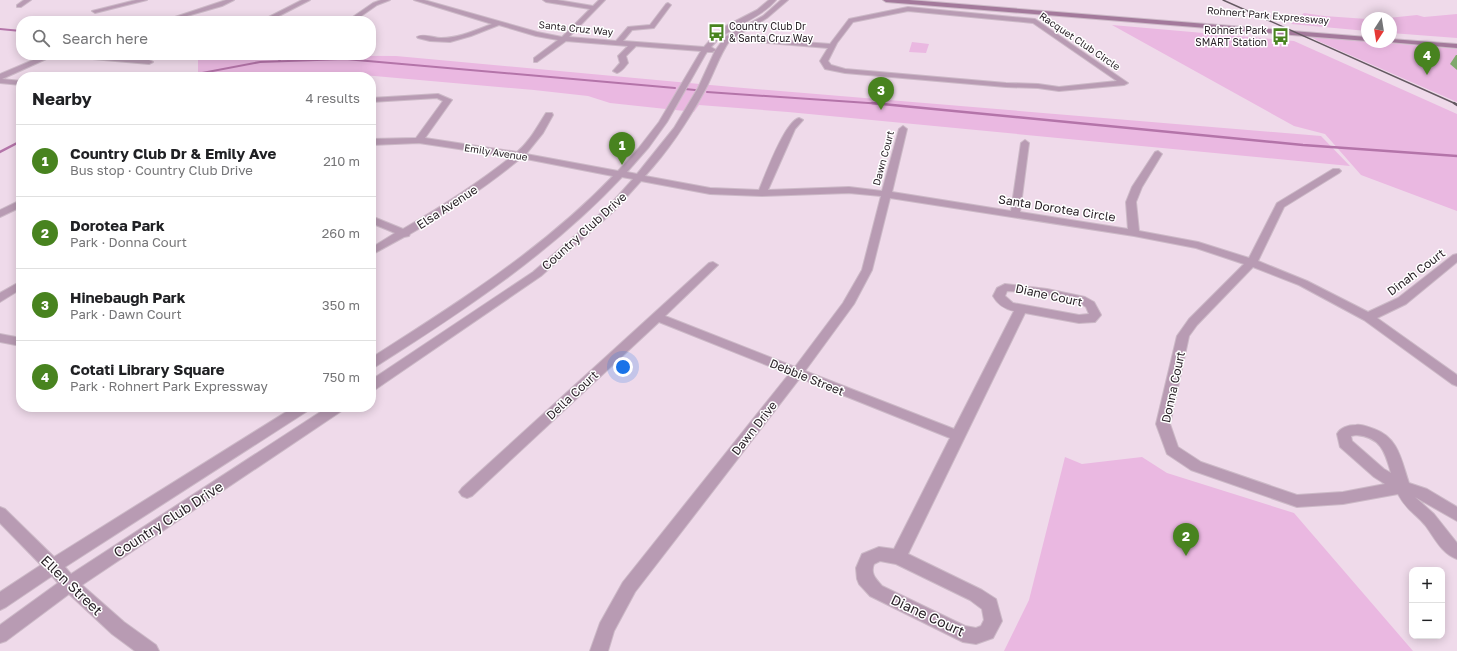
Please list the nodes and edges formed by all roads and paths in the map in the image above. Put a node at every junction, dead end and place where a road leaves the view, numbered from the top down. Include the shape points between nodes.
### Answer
1 (28, 0) edge
2 (144, 0) edge
3 (231, 0) edge
4 (307, 0) edge
5 (387, 0) edge
6 (417, 0) edge
7 (546, 0) edge
8 (602, 0) edge
9 (773, 0) edge
10 (785, 0) edge
11 (886, 0) edge
12 (951, 0) edge
13 (668, 5) dead end
14 (19, 6) dead end
15 (594, 8) junction
16 (96, 12) dead end
17 (182, 16) edge
18 (274, 16) edge
19 (357, 16) edge
20 (497, 24) junction
21 (1361, 33) edge
22 (718, 35) junction
23 (1397, 35) edge
24 (420, 36) dead end
25 (731, 36) junction
26 (564, 39) junction
27 (1361, 39) edge
28 (1457, 40) edge
29 (1397, 41) edge
30 (618, 43) junction
31 (634, 44) junction
32 (833, 45) junction
33 (1457, 46) edge
34 (706, 50) junction
35 (720, 51) junction
36 (39, 60) edge
37 (127, 60) edge
38 (537, 60) dead end
39 (150, 62) dead end
40 (0, 69) edge
41 (16, 70) junction
42 (617, 71) dead end
43 (0, 78) edge
44 (0, 81) edge
45 (16, 83) edge
46 (376, 100) edge
47 (550, 115) dead end
48 (799, 120) dead end
49 (903, 129) dead end
50 (419, 140) junction
51 (376, 142) edge
52 (1025, 143) dead end
53 (1158, 154) dead end
54 (519, 156) junction
55 (1336, 171) dead end
56 (619, 175) junction
57 (639, 178) junction
58 (762, 193) junction
59 (885, 194) junction
60 (16, 206) edge
61 (0, 214) edge
62 (1015, 214) junction
63 (376, 221) edge
64 (1134, 233) junction
65 (405, 234) junction
66 (376, 249) edge
67 (1457, 257) edge
68 (1252, 262) junction
69 (713, 265) dead end
70 (16, 287) edge
71 (0, 298) edge
72 (1021, 309) junction
73 (657, 317) junction
74 (1368, 317) junction
75 (0, 338) edge
76 (16, 341) edge
77 (376, 361) edge
78 (797, 373) junction
79 (1457, 381) edge
80 (376, 383) edge
81 (296, 412) edge
82 (330, 412) edge
83 (958, 436) junction
84 (1402, 487) junction
85 (467, 492) dead end
86 (0, 514) edge
87 (1457, 515) edge
88 (1457, 552) edge
89 (898, 557) junction
90 (53, 566) junction
91 (70, 584) junction
92 (0, 602) edge
93 (0, 635) edge
94 (150, 651) edge
95 (599, 651) edge

1 - 14 street
2 - 16 street
3 - 17 street
4 - 18 street
5 - 19 street
6 - 20 street, Santa Cruz Way
7 - 15 street
8 - 15 street
9 - 22 street, Country Club Drive
10 - 25 street, Country Club Drive via 765,17
11 - 27 main road, Rohnert Park Expressway
12 - 21 main road, Rohnert Park Expressway
13 - 30 street, Santa Cruz Way via 652,27 630,28
15 - 26 street
20 - 24 street via 450,40 429,40
20 - 26 street, Santa Cruz Way
22 - 25 street
22 - 34 street, Country Club Drive
23 - 28 main road
25 - 32 street
25 - 35 street, Country Club Drive
26 - 30 street, Santa Cruz Way
26 - 38 street
29 - 33 main road
30 - 31 street, Santa Cruz Way
31 - 34 street, Santa Cruz Way
31 - 42 street via 622,56 624,63
32 - 32 street, Racquet Club Circle via 851,20 908,10 1035,21 1124,83 1059,89 845,71 828,67 824,61
34 - 35 street, Santa Cruz Way
34 - 56 street, Country Club Drive via 652,139
35 - 57 street, Country Club Drive via 700,92 668,144
36 - 41 street
37 - 39 street
40 - 41 street
41 - 43 street
44 - 45 street
46 - 50 street via 438,96 448,100
47 - 54 street, Elsa Avenue
48 - 58 street via 791,128
49 - 59 street, Dawn Court
50 - 51 street, Emily Avenue
50 - 54 street, Emily Avenue
52 - 62 street
53 - 64 street via 1130,202
54 - 56 street, Emily Avenue
54 - 65 street, Elsa Avenue
55 - 68 street, Donna Court via 1280,205
56 - 57 street, Santa Dorotea Circle
56 - 77 street, Country Club Drive via 589,206 514,267
57 - 58 street, Santa Dorotea Circle via 710,191
57 - 80 street, Country Club Drive via 611,209 537,274
58 - 59 street, Santa Dorotea Circle via 849,190
59 - 62 street, Santa Dorotea Circle
59 - 78 street, Dawn Drive via 867,270 848,304
60 - 61 street
62 - 64 street, Santa Dorotea Circle
63 - 65 street
64 - 68 street, Santa Dorotea Circle via 1198,245
65 - 66 street, Elsa Avenue
67 - 74 street, Dinah Court via 1402,301
68 - 74 street, Santa Dorotea Circle via 1303,283
68 - 84 street, Donna Court via 1193,322 1183,336 1163,424 1172,450 1196,466 1297,501 1343,498
69 - 73 street, Della Court
70 - 71 street
72 - 72 street, Diane Court via 1079,319 1091,319 1095,315 1094,308 1075,298 1016,288 1005,287 1001,290 1001,300 1009,306
72 - 83 street, Diane Court
73 - 78 street, Debbie Street
73 - 85 street, Della Court
74 - 79 street, Santa Dorotea Circle
75 - 76 street
78 - 83 street, Debbie Street
78 - 95 street, Dawn Drive via 629,587 606,628
81 - 90 street, Country Club Drive
82 - 91 street, Country Club Drive
83 - 89 street, Diane Court
84 - 87 street, Donna Court via 1422,493
84 - 88 street via 1410,502 1431,521 1450,548
86 - 90 street, Ellen Street
89 - 89 street, Diane Court via 879,554 868,559 864,568 865,579 876,591 963,634 976,636 987,632 993,621 990,605 976,595
90 - 91 street, Ellen Street
90 - 92 street, Country Club Drive
91 - 93 street, Country Club Drive
91 - 94 street, Ellen Street via 118,628

